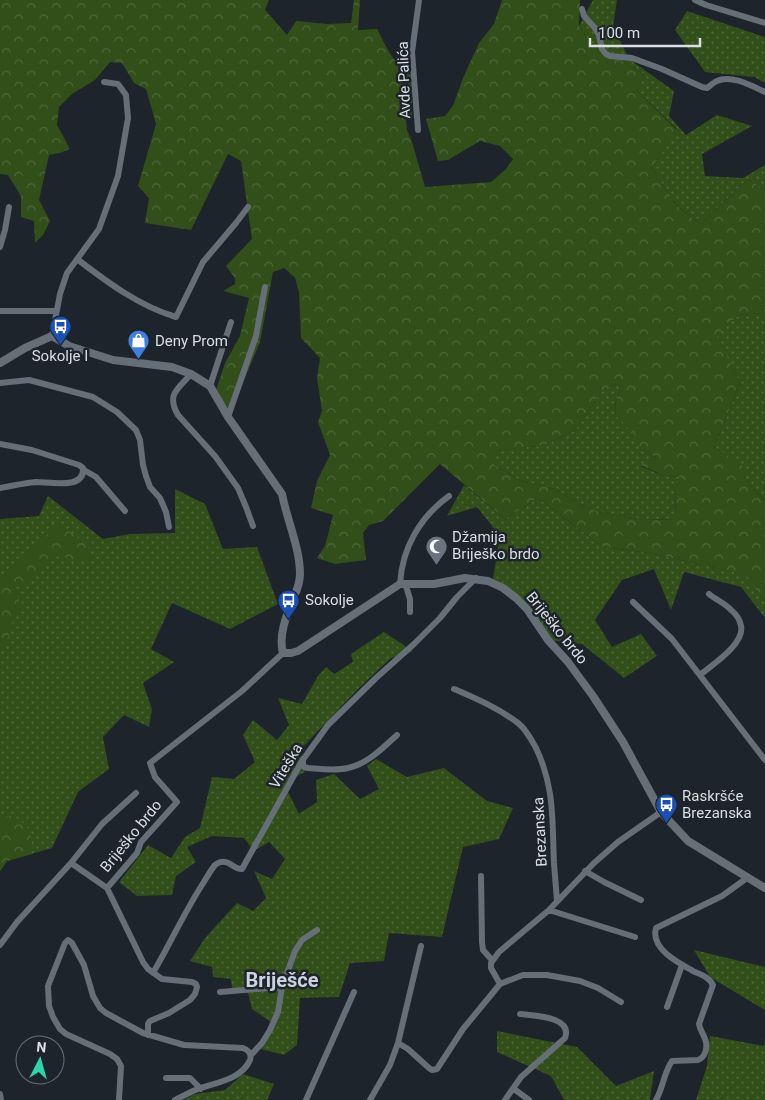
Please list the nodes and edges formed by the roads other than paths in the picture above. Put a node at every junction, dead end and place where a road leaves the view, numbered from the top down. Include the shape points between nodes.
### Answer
1 (419, 0) edge
2 (695, 0) edge
3 (582, 9) dead end
4 (765, 23) edge
5 (104, 82) dead end
6 (765, 92) edge
7 (418, 130) dead end
8 (9, 207) dead end
9 (248, 207) dead end
10 (0, 247) edge
11 (77, 259) junction
12 (265, 287) dead end
13 (0, 311) edge
14 (56, 311) junction
15 (231, 322) dead end
16 (52, 336) junction
17 (0, 363) edge
18 (191, 374) junction
19 (0, 383) edge
20 (210, 386) junction
21 (228, 417) junction
22 (0, 444) edge
23 (84, 470) junction
24 (0, 488) edge
25 (448, 496) dead end
26 (125, 511) dead end
27 (253, 526) dead end
28 (169, 527) dead end
29 (476, 578) junction
30 (402, 584) junction
31 (709, 594) dead end
32 (633, 602) dead end
33 (410, 612) dead end
34 (283, 653) junction
35 (700, 675) junction
36 (454, 689) dead end
37 (397, 735) dead end
38 (303, 759) junction
39 (765, 760) edge
40 (136, 793) dead end
41 (661, 812) junction
42 (71, 863) junction
43 (585, 872) junction
44 (481, 876) dead end
45 (747, 878) junction
46 (107, 888) junction
47 (765, 888) edge
48 (641, 900) dead end
49 (557, 901) junction
50 (549, 910) junction
51 (317, 930) dead end
52 (635, 937) dead end
53 (0, 945) edge
54 (421, 946) dead end
55 (492, 960) junction
56 (682, 965) junction
57 (153, 973) junction
58 (500, 984) junction
59 (282, 987) junction
60 (220, 992) dead end
61 (354, 992) dead end
62 (621, 1002) dead end
63 (667, 1007) dead end
64 (520, 1014) dead end
65 (148, 1034) junction
66 (398, 1043) junction
67 (251, 1054) junction
68 (166, 1078) dead end
69 (201, 1089) junction
70 (514, 1089) junction
71 (0, 1094) edge
72 (1, 1100) edge
73 (119, 1100) edge
74 (175, 1100) edge
75 (306, 1100) edge
76 (370, 1100) edge
77 (505, 1100) edge
78 (529, 1100) edge
79 (656, 1100) edge

1 - 7 street, Avde Palića via 412,52
2 - 4 street
3 - 6 street via 599,35 602,49 610,56 632,58 702,87 727,79 747,83
5 - 11 street via 118,84 126,95 128,118 111,198 99,229
8 - 10 street
9 - 11 street via 203,262 176,317 134,299
11 - 14 street via 67,273
12 - 21 street via 256,336
13 - 14 street
14 - 16 street
15 - 20 street
16 - 17 street
16 - 18 street via 69,346 113,360 172,367
18 - 20 street
18 - 27 street via 174,394 174,408 238,488
19 - 28 street via 29,380 93,397 117,412 136,430 144,471 150,487 160,498
20 - 21 street
21 - 34 street via 282,494 297,554 300,576 286,617 281,644
22 - 23 street via 79,464
23 - 24 street via 80,479 65,483 36,482
23 - 26 street via 96,477
25 - 30 street via 415,532 401,570
29 - 30 street, Briješko brdo via 434,584
29 - 38 street, Viteška via 414,644 328,725
29 - 41 street, Briješko brdo via 503,588 527,609 593,696 623,742
30 - 33 street via 410,598
30 - 34 street, Briješko brdo via 298,651
31 - 35 street via 730,608 742,627 733,647
32 - 35 street via 672,639
34 - 46 street, Briješko brdo via 242,691 150,763 155,777 177,802 141,842 137,852
35 - 39 street
36 - 49 street, Brezanska via 490,704 519,724 540,756 553,809
37 - 38 street via 361,764 348,768 308,768 304,767
38 - 57 street, Viteška via 242,869 228,862 215,865
40 - 42 street via 102,824
41 - 43 street via 618,842
41 - 45 street, Briješko brdo via 688,841
42 - 46 street
42 - 53 street
43 - 48 street
43 - 49 street
44 - 55 street via 483,950
45 - 47 street, Briješko brdo
45 - 56 street via 722,896 656,928 657,942
46 - 57 street via 142,962
49 - 50 street
50 - 52 street
50 - 55 street
51 - 59 street via 302,940 295,951
54 - 66 street
55 - 58 street via 491,968
56 - 63 street
56 - 79 street via 713,982 699,1024 706,1039 706,1051 702,1059 672,1061
57 - 65 street via 162,978 192,982 197,987 190,1000 150,1021
58 - 62 street via 523,975 547,975 580,981
58 - 66 street via 463,1029 437,1069 429,1068
59 - 60 street
59 - 67 street via 278,1012 270,1030
61 - 75 street
64 - 70 street via 555,1020 565,1028 566,1035 521,1077
65 - 67 street via 184,1045 243,1048
65 - 73 street via 100,1008 92,996 84,965 68,940 48,986 49,1006 60,1029 66,1034 117,1059 121,1066
66 - 76 street via 390,1065
67 - 69 street via 237,1074
68 - 69 street via 190,1078
69 - 74 street
70 - 77 street
70 - 78 street
71 - 72 street

